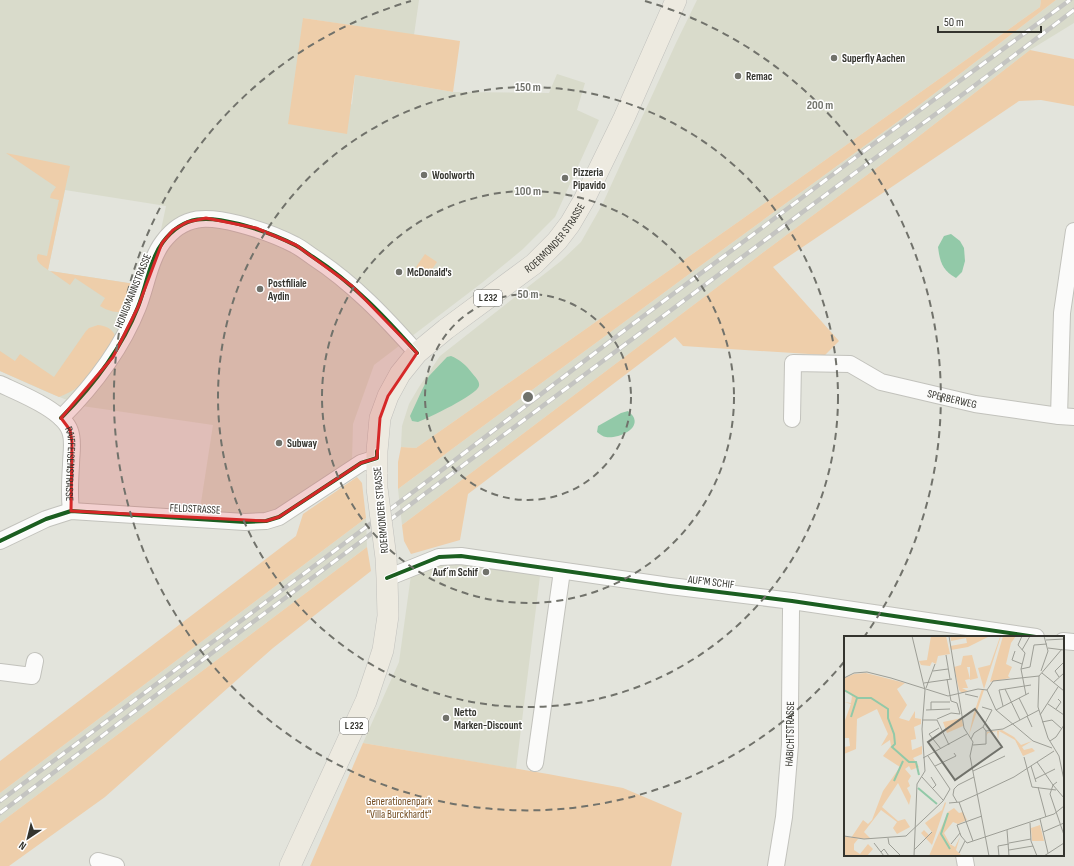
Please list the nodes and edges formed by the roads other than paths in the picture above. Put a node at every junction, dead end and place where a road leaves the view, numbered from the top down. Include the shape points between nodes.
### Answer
1 (676, 0) edge
2 (1074, 231) edge
3 (417, 353) junction
4 (0, 384) edge
5 (1067, 417) edge
6 (61, 418) junction
7 (792, 419) dead end
8 (377, 466) junction
9 (71, 511) junction
10 (0, 541) edge
11 (386, 568) junction
12 (562, 571) junction
13 (792, 601) junction
14 (956, 631) edge
15 (1023, 636) edge
16 (1064, 641) edge
17 (1074, 642) edge
18 (35, 661) dead end
19 (0, 672) edge
20 (535, 763) dead end
21 (964, 856) edge
22 (98, 861) dead end
23 (116, 866) edge
24 (290, 866) edge
25 (776, 866) edge
26 (966, 866) edge

1 - 3 main road, ROERMONDER STRASSE / L 232 via 624,118 570,224 534,264
2 - 5 street, SPERBERWEG via 1062,313
3 - 6 street, HONIGMANNSTRASSE via 352,286 296,245 256,228 206,218 187,222 172,230 162,243 153,261 138,307 113,357
3 - 8 main road, ROERMONDER STRASSE / L 232 via 400,374 380,418
4 - 6 street, RAIFFEISENSTRASSE via 50,409
5 - 7 street, SPERBERWEG via 975,404 881,382 850,364 793,363
6 - 9 street, RAIFFEISENSTRASSE via 70,430 72,442 69,487
8 - 9 street, FELDSTRASSE via 361,463 279,517 266,521 245,522
8 - 11 main road, ROERMONDER STRASSE / L 232, bridge
9 - 10 street, FELDSTRASSE via 46,519
11 - 12 street, AUF'M SCHIF via 439,557 461,556
11 - 24 main road, ROERMONDER STRASSE / L 232 via 388,616 383,650 366,701
12 - 13 street, AUF'M SCHIF
12 - 20 street
13 - 14 street, AUF'M SCHIF
13 - 25 street, HABICHTSTRASSE via 790,745 784,817
14 - 15 street, AUF'M SCHIF
16 - 17 street
18 - 19 street via 32,676
21 - 26 street
22 - 23 street

